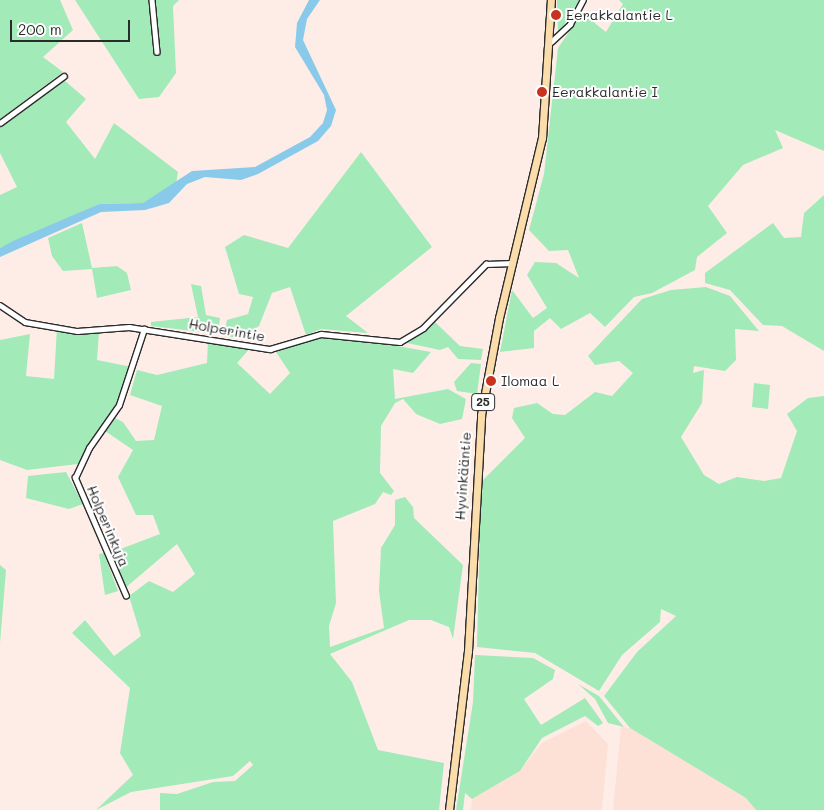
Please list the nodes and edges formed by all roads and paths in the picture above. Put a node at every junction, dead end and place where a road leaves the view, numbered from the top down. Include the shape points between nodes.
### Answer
1 (152, 0) edge
2 (551, 0) edge
3 (583, 0) edge
4 (551, 42) junction
5 (157, 52) dead end
6 (64, 76) dead end
7 (0, 123) edge
8 (513, 263) junction
9 (0, 305) edge
10 (144, 329) junction
11 (126, 596) dead end
12 (449, 810) edge

1 - 5 street
2 - 4 highway, Hyvinkääntie / 25
3 - 4 street via 570,24
4 - 8 highway, Hyvinkääntie / 25 via 540,154
6 - 7 street
8 - 10 street, Holperintie via 486,264 423,328 400,342 321,334 270,349
8 - 12 highway, Hyvinkääntie / 25 via 480,424 468,652
9 - 10 street, Holperintie via 25,322 77,331
10 - 11 street, Holperinkuja via 119,404 88,448 75,478

